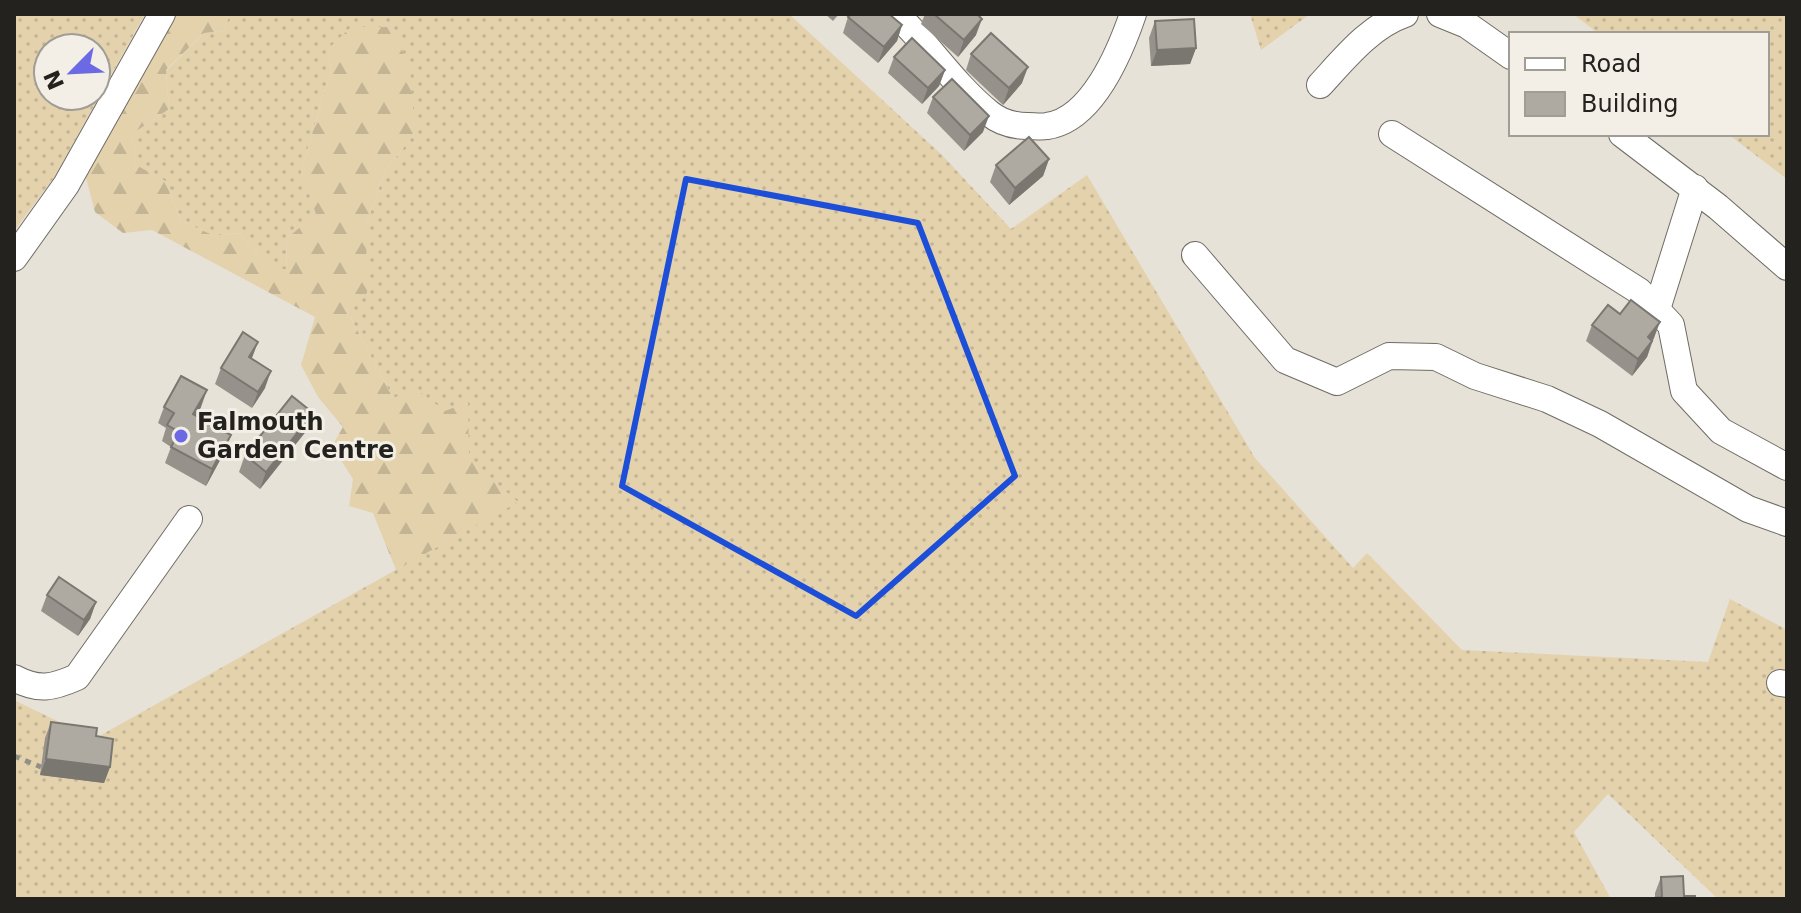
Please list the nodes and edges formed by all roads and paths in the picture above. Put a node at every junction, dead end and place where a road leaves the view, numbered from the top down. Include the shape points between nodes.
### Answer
1 (162, 14) edge
2 (896, 14) edge
3 (1133, 14) edge
4 (1405, 14) edge
5 (1440, 14) edge
6 (1509, 55) edge
7 (1320, 85) dead end
8 (1392, 134) dead end
9 (1625, 136) edge
10 (1695, 188) junction
11 (1195, 255) dead end
12 (14, 258) edge
13 (1787, 267) edge
14 (1657, 309) junction
15 (1787, 467) edge
16 (189, 519) dead end
17 (1787, 523) edge
18 (14, 678) edge
19 (14, 756) edge
20 (41, 767) dead end

1 - 12 street via 66,185
2 - 3 street via 990,114 1011,126 1049,126 1073,114 1099,88
4 - 7 street via 1376,30
5 - 6 street via 1467,25
8 - 14 street via 1639,291
9 - 10 street
10 - 13 street
10 - 14 street
11 - 17 street via 1285,360 1337,382 1389,356 1436,357 1574,411 1748,509
14 - 15 street via 1671,325 1684,391 1721,431
16 - 18 street via 77,677 54,687
19 - 20 path

